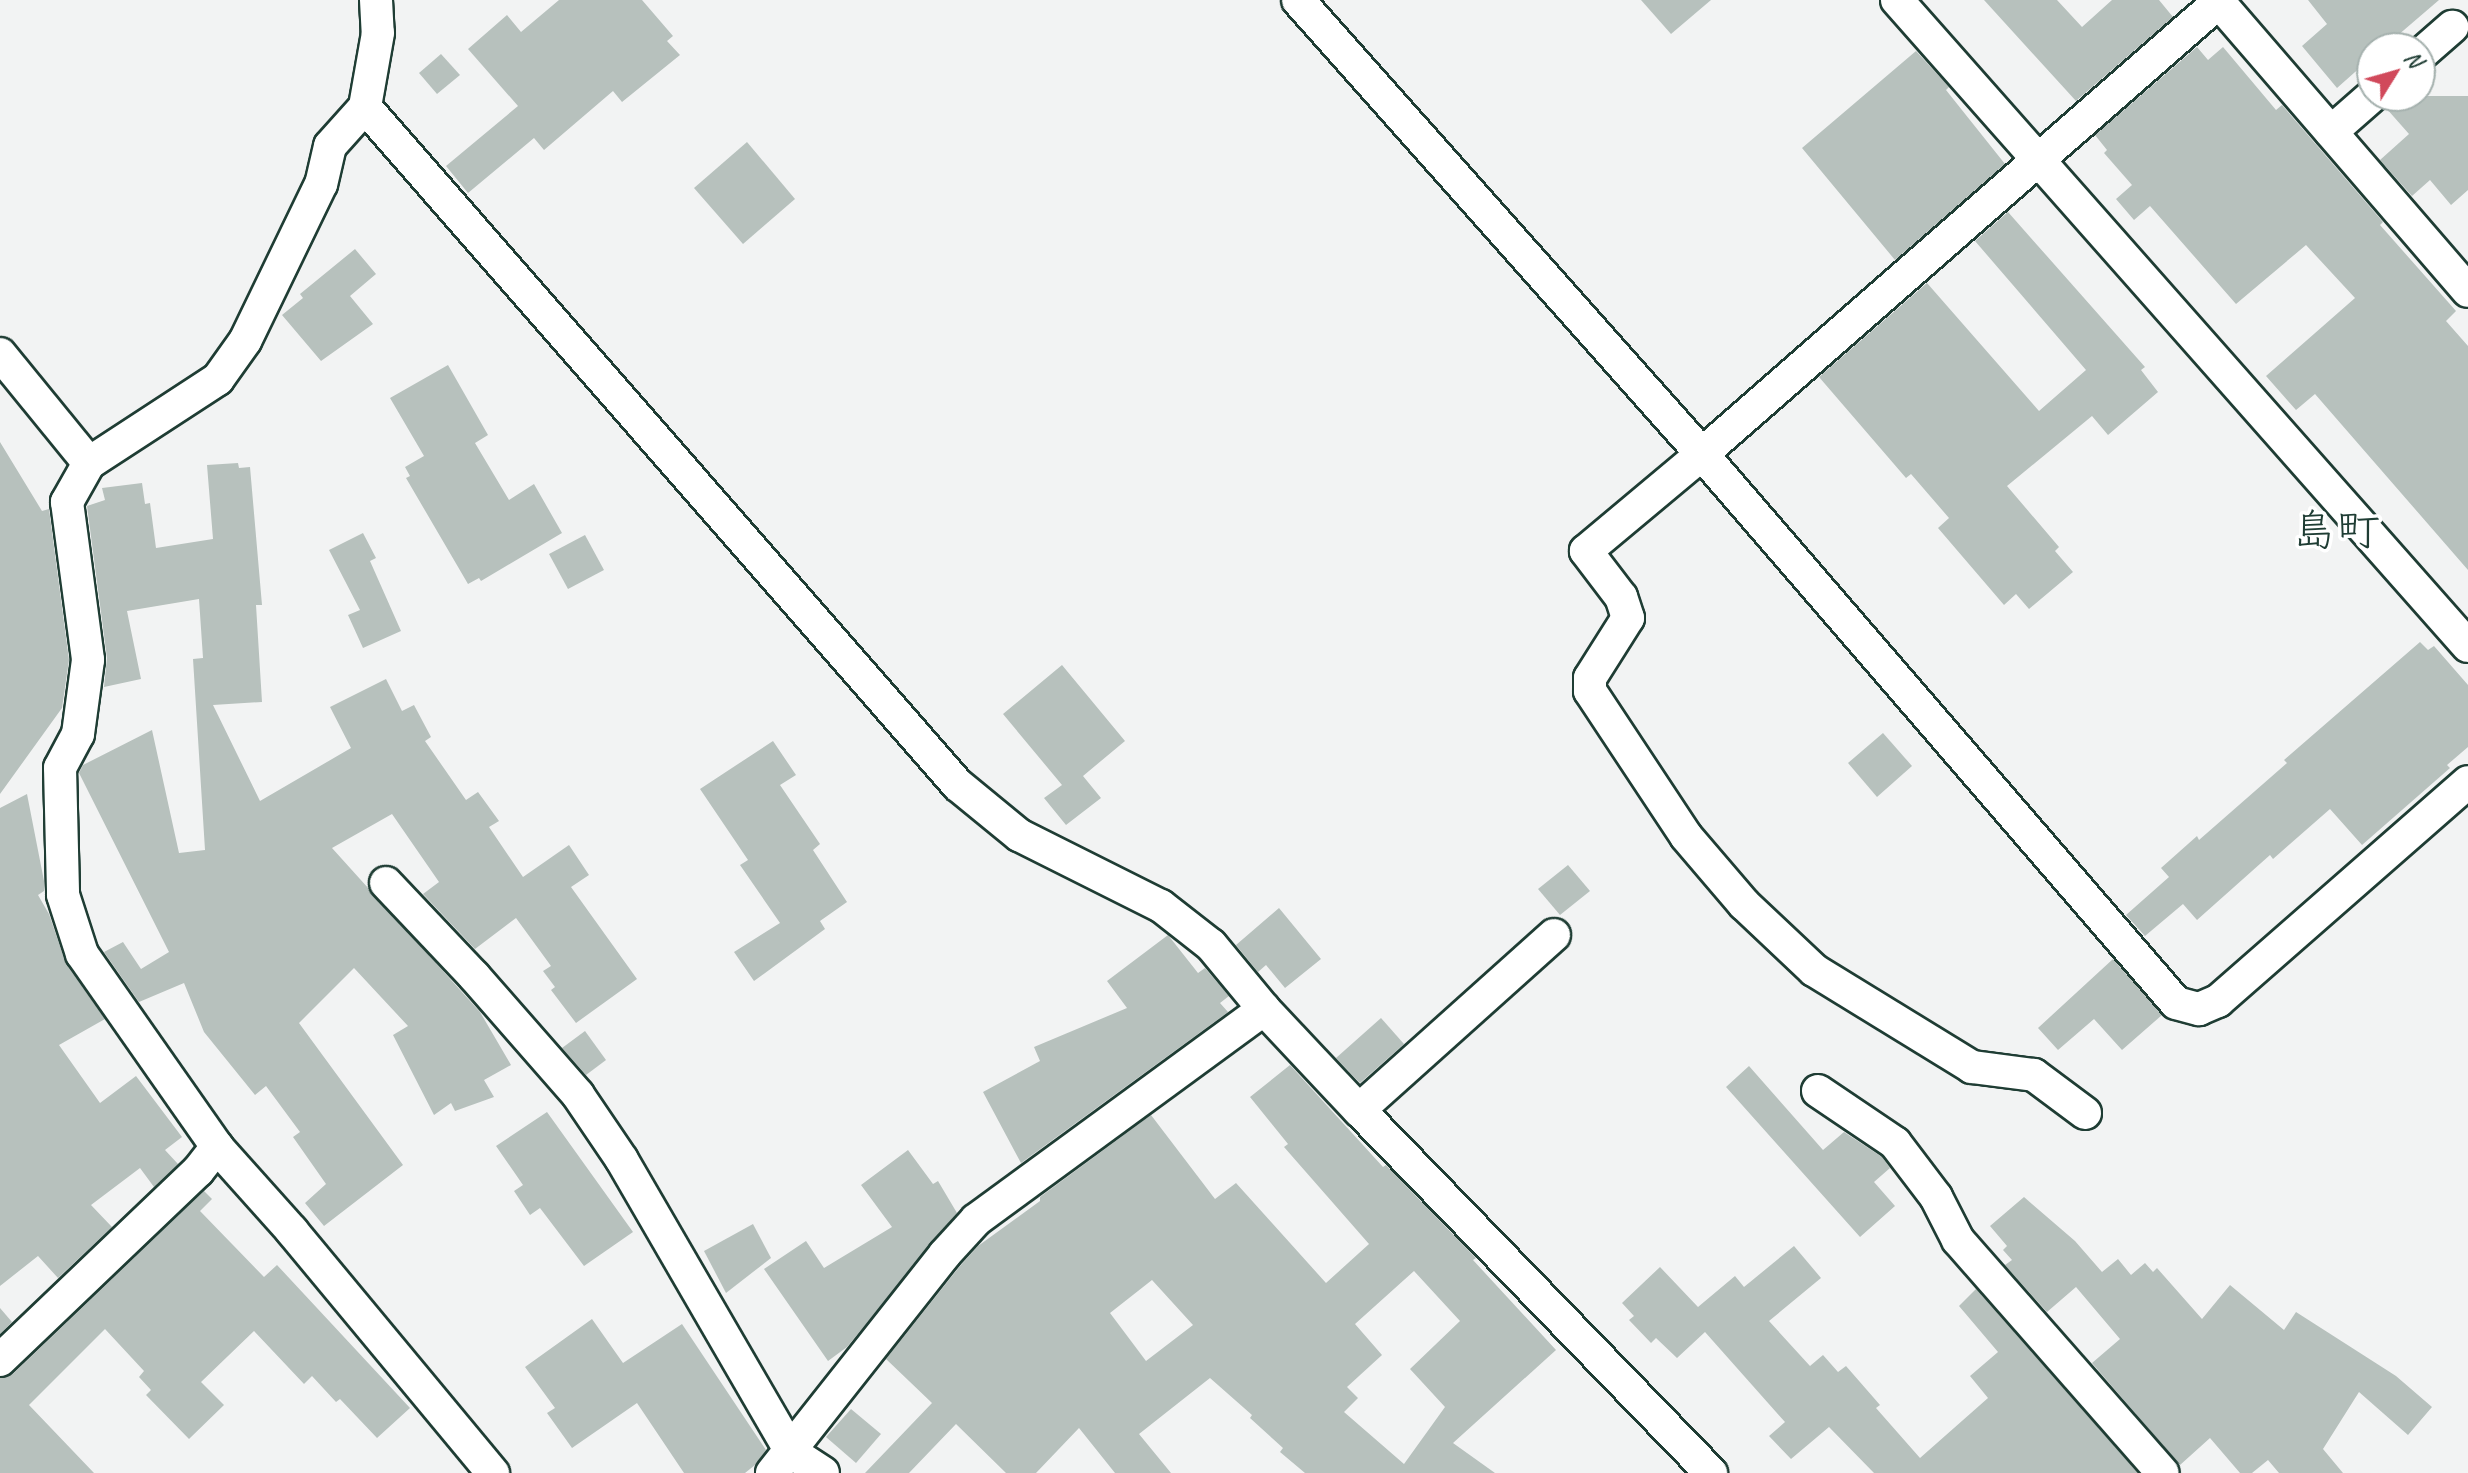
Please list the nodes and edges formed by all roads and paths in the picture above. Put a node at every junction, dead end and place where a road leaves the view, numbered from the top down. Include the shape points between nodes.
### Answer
1 (376, 0) edge
2 (1298, 0) edge
3 (1897, 0) edge
4 (2219, 1) edge
5 (2452, 27) dead end
6 (2436, 41) edge
7 (365, 107) junction
8 (2356, 110) edge
9 (2331, 132) junction
10 (2036, 159) junction
11 (2468, 291) edge
12 (0, 354) edge
13 (1702, 454) junction
14 (89, 463) junction
15 (2468, 646) edge
16 (2468, 782) edge
17 (386, 883) dead end
18 (1554, 935) dead end
19 (1264, 1009) junction
20 (1818, 1091) dead end
21 (1359, 1110) junction
22 (2085, 1113) dead end
23 (217, 1147) junction
24 (0, 1360) edge
25 (781, 1462) edge
26 (493, 1473) edge
27 (823, 1473) edge
28 (1711, 1473) edge
29 (2163, 1473) edge

1 - 7 street via 378,33
2 - 13 street
3 - 10 street
4 - 9 street
4 - 10 street
5 - 6 street
7 - 14 street via 330,146 315,199 245,341 218,379
7 - 19 street via 958,785 1019,835 1161,906 1211,945
8 - 9 street
9 - 11 street
10 - 13 street
10 - 15 street
12 - 14 street
13 - 16 street via 2176,1003 2199,1009 2218,1001
13 - 22 street via 1586,551 1621,597 1628,618 1590,678 1590,691 1686,836 1744,904 1814,970 1972,1067 2034,1075
14 - 23 street via 67,502 88,660 78,734 60,768 63,895 82,954
17 - 25 street via 578,1095 622,1160
18 - 21 street
19 - 21 street
19 - 25 street via 976,1220
20 - 29 street via 1895,1143 1936,1197 1958,1240
21 - 28 street
23 - 24 street
23 - 26 street
25 - 27 street

